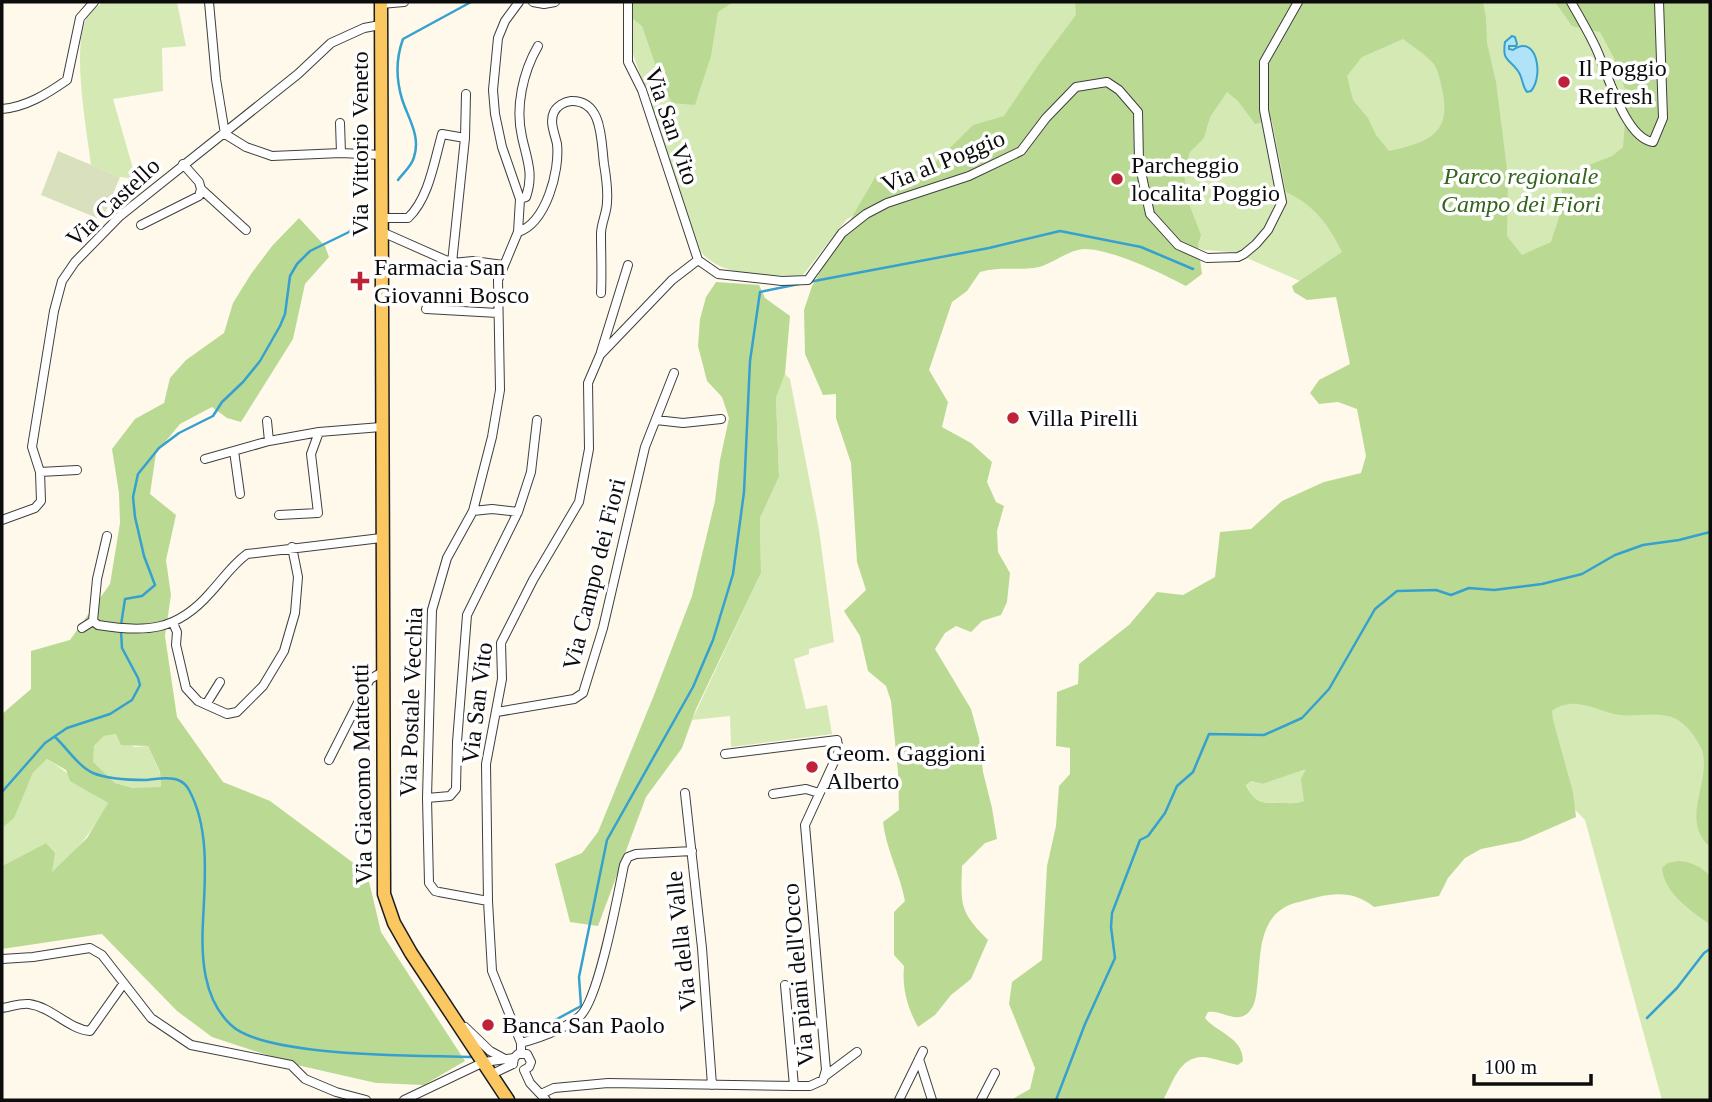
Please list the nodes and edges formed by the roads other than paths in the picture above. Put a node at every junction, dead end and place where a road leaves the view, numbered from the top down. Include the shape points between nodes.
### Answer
1 (94, 2) edge
2 (209, 2) edge
3 (404, 2) edge
4 (519, 2) edge
5 (533, 2) edge
6 (555, 2) edge
7 (628, 2) edge
8 (1298, 2) edge
9 (1571, 2) edge
10 (1659, 2) edge
11 (381, 3) edge
12 (380, 25) junction
13 (538, 46) dead end
14 (466, 94) dead end
15 (2, 109) edge
16 (340, 123) dead end
17 (225, 134) junction
18 (465, 138) junction
19 (341, 153) junction
20 (382, 155) junction
21 (183, 164) junction
22 (201, 189) junction
23 (520, 199) junction
24 (141, 225) dead end
25 (382, 225) junction
26 (246, 230) dead end
27 (518, 232) junction
28 (698, 260) junction
29 (452, 263) junction
30 (503, 265) junction
31 (628, 265) dead end
32 (601, 293) dead end
33 (426, 309) dead end
34 (498, 313) junction
35 (600, 355) junction
36 (674, 373) dead end
37 (721, 419) dead end
38 (537, 420) dead end
39 (656, 420) junction
40 (267, 421) dead end
41 (381, 427) junction
42 (319, 432) junction
43 (269, 441) junction
44 (234, 452) junction
45 (205, 459) dead end
46 (77, 470) dead end
47 (40, 472) junction
48 (240, 494) dead end
49 (472, 511) junction
50 (518, 512) junction
51 (279, 515) dead end
52 (2, 520) edge
53 (107, 536) dead end
54 (381, 538) junction
55 (292, 547) junction
56 (93, 621) junction
57 (173, 623) junction
58 (82, 628) dead end
59 (382, 673) junction
60 (220, 682) dead end
61 (207, 703) junction
62 (497, 712) junction
63 (725, 754) dead end
64 (328, 760) dead end
65 (685, 793) dead end
66 (819, 793) junction
67 (773, 794) dead end
68 (426, 798) junction
69 (692, 851) junction
70 (488, 901) junction
71 (2, 959) edge
72 (124, 983) junction
73 (785, 985) dead end
74 (2, 1008) edge
75 (451, 1013) junction
76 (857, 1052) dead end
77 (517, 1054) junction
78 (503, 1058) junction
79 (488, 1068) junction
80 (524, 1070) junction
81 (995, 1073) dead end
82 (825, 1076) junction
83 (712, 1085) junction
84 (794, 1086) junction
85 (544, 1097) edge
86 (505, 1099) edge
87 (366, 1100) edge
88 (404, 1100) edge
89 (899, 1100) edge
90 (932, 1100) edge
91 (981, 1100) edge

1 - 15 street via 80,18 67,80 44,96
2 - 17 street
3 - 11 street
4 - 23 street, Via Postale Vecchia via 498,38 493,90 502,148
5 - 6 street
7 - 28 street, Via San Vito via 628,62 642,90
8 - 28 street, Via al Poggio via 1264,62 1264,110 1282,202 1268,230 1238,257 1207,258 1178,245 1150,214 1139,162 1138,112 1107,82 1076,87 1021,151 866,214 842,233 808,280 718,274
9 - 10 street via 1635,132 1653,142 1663,118
11 - 12 main road, Via Vittorio Veneto
12 - 17 street, Via Castello via 331,43
12 - 20 main road, Via Vittorio Veneto
13 - 23 street, Via Postale Vecchia via 520,98 530,187
14 - 18 street
16 - 19 street
17 - 19 street via 246,148 272,156
17 - 21 street, Via Castello
18 - 25 street via 442,134 418,209 408,218
18 - 29 street
19 - 20 street
20 - 25 main road, Via Vittorio Veneto
21 - 22 street, Via Castello
21 - 47 street, Via Castello via 111,225 62,281 32,447
22 - 24 street, Via Castello via 199,196
22 - 26 street, Via Castello
23 - 27 street, Via Postale Vecchia
25 - 29 street
25 - 41 main road, Via Vittorio Veneto
27 - 30 street, Via Postale Vecchia
27 - 32 street, Via Postale Vecchia via 527,229 548,200 556,168 553,113 566,102 587,105 596,113 606,173
28 - 35 street via 672,280
29 - 30 street
30 - 34 street, Via Postale Vecchia
31 - 35 street
33 - 34 street
34 - 49 street, Via Postale Vecchia via 500,390
35 - 62 street, Via San Vito via 588,383 589,449 579,502 501,643
36 - 39 street, Via Campo dei Fiori
37 - 39 street
38 - 50 street via 531,472
39 - 62 street, Via Campo dei Fiori via 645,447 603,628 583,693 574,699
40 - 43 street
41 - 42 street
41 - 54 main road, Via Vittorio Veneto
42 - 43 street
42 - 51 street via 310,454 318,513
43 - 44 street
44 - 45 street
44 - 48 street
46 - 47 street
47 - 52 street, Via Castello via 39,506
49 - 50 street
49 - 68 street, Via Postale Vecchia via 447,558 432,610
50 - 68 street via 467,615 456,789 450,796
53 - 56 street
54 - 55 street
54 - 59 main road, Via Giacomo Matteotti
55 - 57 street via 247,554 232,565 209,595
55 - 61 street via 298,577 295,613 284,651 263,686 237,712 227,714
56 - 57 street via 143,629
56 - 58 street
57 - 61 street via 186,688 198,701
59 - 64 street via 370,679
59 - 75 main road, Via Giacomo Matteotti via 384,894 394,923
60 - 61 street
62 - 70 street, Via San Vito via 486,764
63 - 66 street, Via piani dell'Occo via 838,740 839,751
65 - 69 street, Via della Valle
66 - 67 street via 806,789
66 - 82 street, Via piani dell'Occo via 805,825
68 - 70 street, Via Postale Vecchia via 432,887
69 - 77 street via 628,858 594,989 584,1011
69 - 83 street, Via della Valle
70 - 77 street via 492,971
71 - 72 street via 90,948 102,955
72 - 74 street via 90,1031 79,1030 30,1004
72 - 87 street via 151,1017 191,1045 291,1065 305,1079
73 - 84 street
75 - 78 street
75 - 79 main road, Via Giacomo Matteotti
76 - 82 street
77 - 78 street
77 - 79 street
77 - 80 street via 516,1068
77 - 80 street via 527,1054 530,1059
78 - 79 street
79 - 86 main road, Via Giacomo Matteotti
79 - 88 street
80 - 85 street
81 - 91 street
82 - 84 street, Via piani dell'Occo via 815,1084
83 - 84 street, Via piani dell'Occo
83 - 85 street, Via piani dell'Occo via 608,1083 554,1088
89 - 90 street via 921,1055

